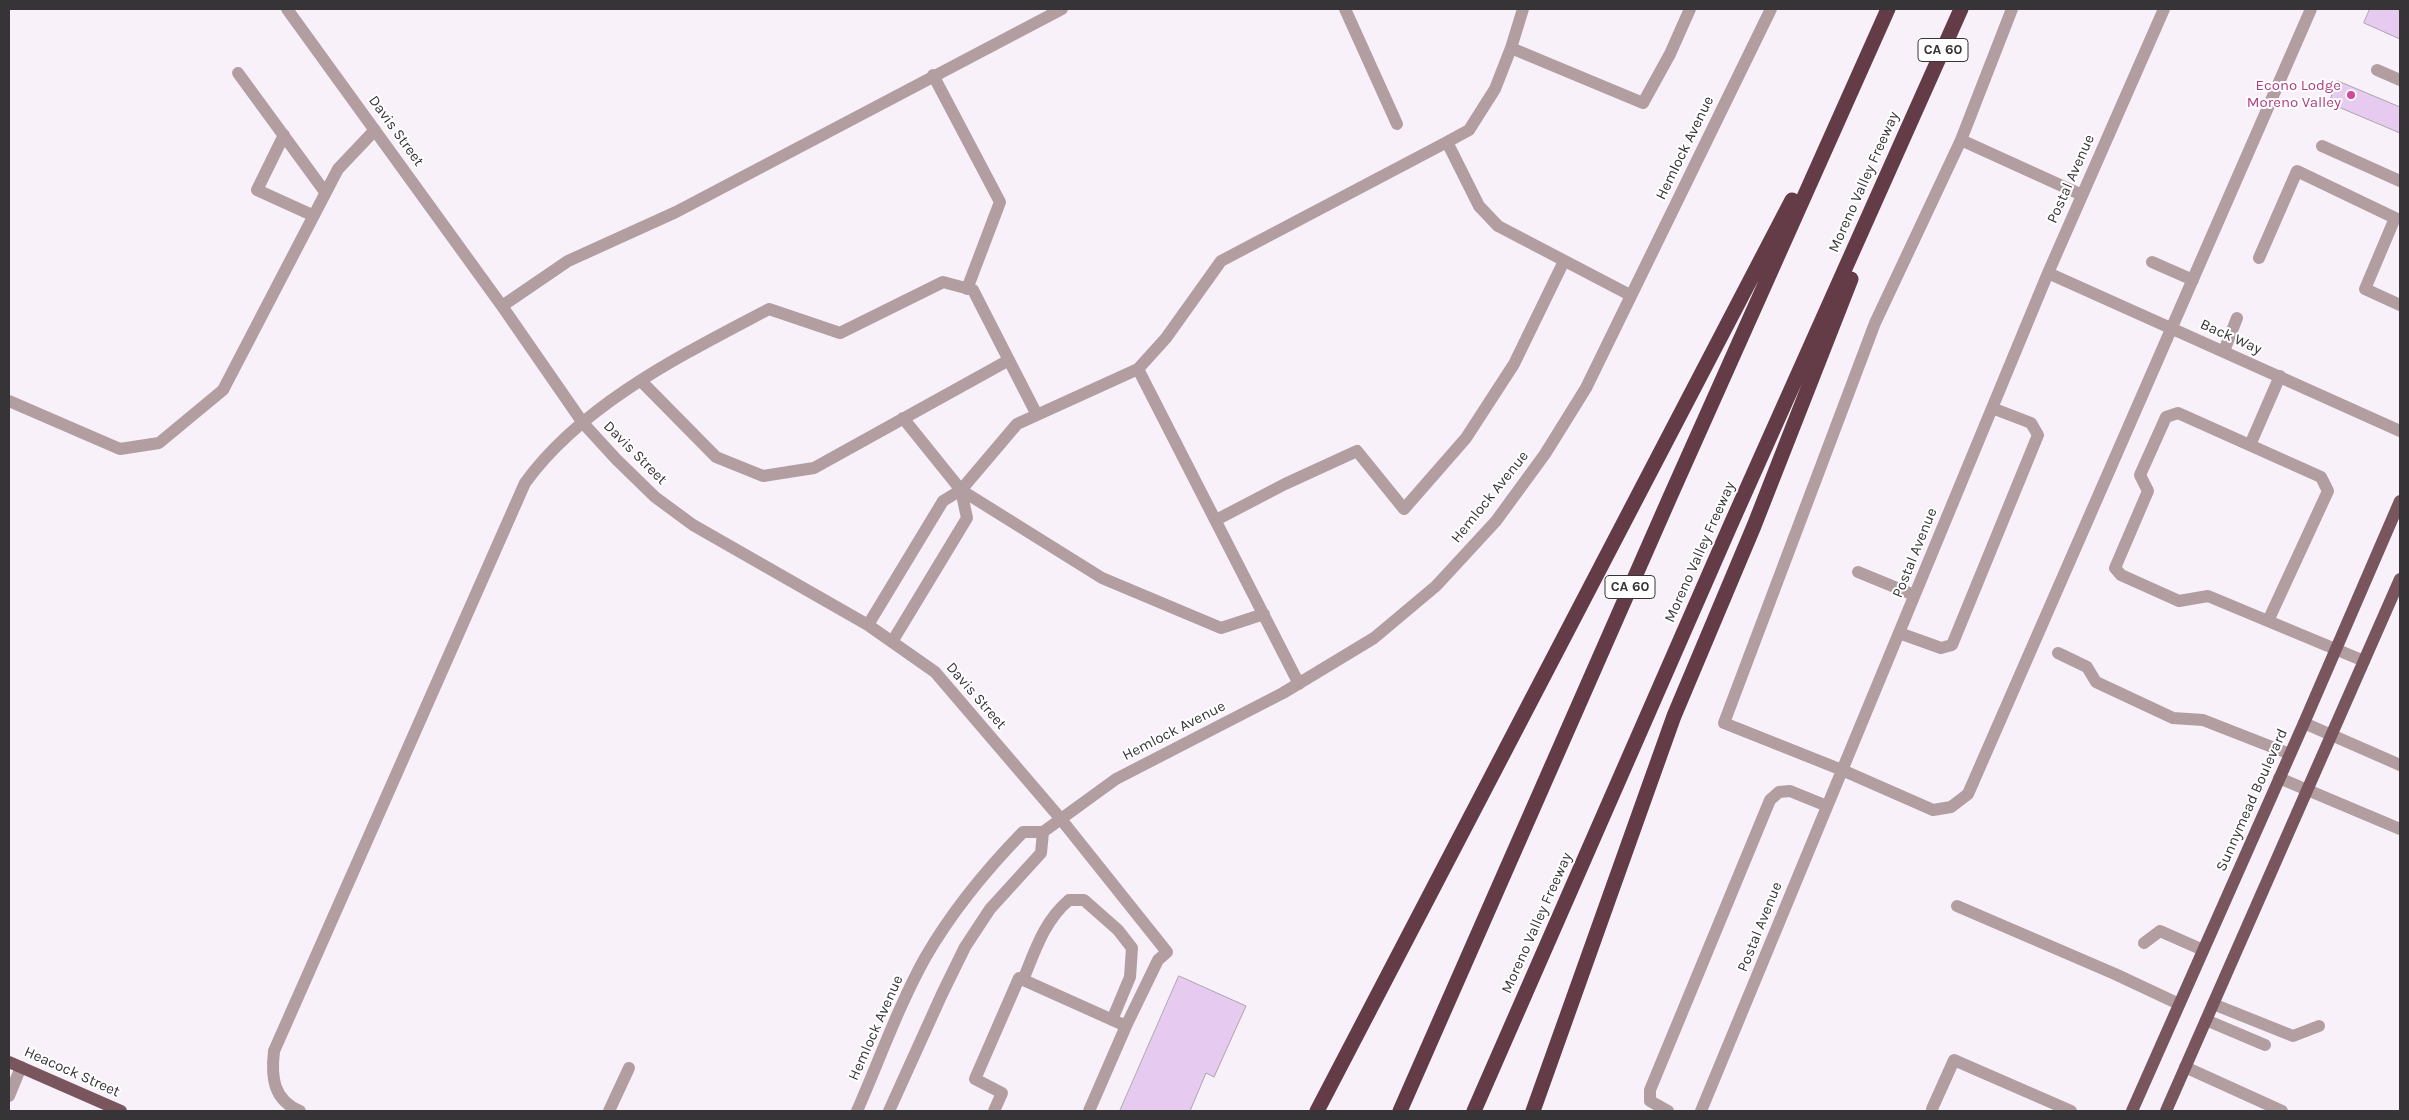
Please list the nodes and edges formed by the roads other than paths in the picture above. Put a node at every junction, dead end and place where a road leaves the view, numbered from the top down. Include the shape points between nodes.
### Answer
1 (288, 9) edge
2 (1062, 9) edge
3 (1345, 9) edge
4 (1523, 9) edge
5 (1690, 9) edge
6 (1771, 9) edge
7 (1888, 9) edge
8 (1961, 9) edge
9 (2012, 9) edge
10 (2164, 9) edge
11 (2311, 9) edge
12 (1511, 48) junction
13 (1863, 64) junction
14 (2377, 70) dead end
15 (238, 73) dead end
16 (933, 75) junction
17 (2400, 80) edge
18 (1924, 91) junction
19 (1397, 124) dead end
20 (375, 130) junction
21 (284, 135) junction
22 (1961, 140) junction
23 (1447, 142) junction
24 (2322, 146) dead end
25 (2400, 181) edge
26 (325, 192) junction
27 (2082, 195) junction
28 (312, 215) junction
29 (2397, 219) edge
30 (2259, 258) dead end
31 (1564, 262) junction
32 (2152, 262) dead end
33 (2048, 273) junction
34 (2193, 280) junction
35 (967, 289) junction
36 (1630, 295) junction
37 (2400, 305) edge
38 (502, 306) junction
39 (2237, 318) dead end
40 (2172, 329) junction
41 (2224, 351) junction
42 (1009, 360) junction
43 (1138, 369) junction
44 (2280, 376) junction
45 (641, 381) junction
46 (9, 401) edge
47 (1992, 408) junction
48 (1037, 415) junction
49 (903, 418) junction
50 (583, 423) junction
51 (2400, 430) edge
52 (2250, 445) junction
53 (961, 490) junction
54 (2400, 501) edge
55 (1216, 520) junction
56 (1858, 572) dead end
57 (2400, 583) edge
58 (1914, 596) junction
59 (1264, 614) junction
60 (2268, 621) junction
61 (868, 625) junction
62 (1899, 633) junction
63 (892, 642) junction
64 (2337, 648) junction
65 (2058, 653) dead end
66 (2364, 661) junction
67 (1299, 684) junction
68 (2304, 723) junction
69 (2331, 735) junction
70 (2290, 754) junction
71 (2400, 765) edge
72 (1842, 770) junction
73 (2279, 778) junction
74 (2307, 790) junction
75 (1827, 806) junction
76 (1060, 818) junction
77 (2400, 829) edge
78 (1043, 832) junction
79 (1957, 906) dead end
80 (2144, 943) dead end
81 (2203, 950) junction
82 (1024, 980) junction
83 (2179, 1004) junction
84 (2213, 1004) junction
85 (1112, 1020) junction
86 (2206, 1020) junction
87 (1126, 1026) junction
88 (2319, 1026) dead end
89 (2265, 1045) dead end
90 (9, 1062) edge
91 (22, 1067) junction
92 (2186, 1067) junction
93 (629, 1068) dead end
94 (9, 1096) edge
95 (97, 1106) edge
96 (1932, 1109) dead end
97 (893, 1110) edge
98 (121, 1111) edge
99 (300, 1111) edge
100 (609, 1111) edge
101 (857, 1111) edge
102 (994, 1111) edge
103 (1089, 1111) edge
104 (1317, 1111) edge
105 (1400, 1111) edge
106 (1474, 1111) edge
107 (1533, 1111) edge
108 (1668, 1111) edge
109 (1701, 1111) edge
110 (2071, 1111) edge
111 (2132, 1111) edge
112 (2166, 1111) edge
113 (2282, 1111) edge

1 - 20 street, Davis Street
2 - 16 street
3 - 19 street
4 - 12 street
5 - 12 street via 1643,103
6 - 36 street, Hemlock Avenue
7 - 13 highway, CA 60
8 - 18 highway, Moreno Valley Freeway / CA 60
9 - 22 street
10 - 27 street, Postal Avenue
11 - 34 street
12 - 23 street via 1496,89 1469,130
13 - 104 highway
13 - 105 highway, CA 60
14 - 17 street
15 - 21 street
16 - 35 street via 1000,202
16 - 38 street via 676,212 568,261
18 - 106 highway, Moreno Valley Freeway / CA 60
18 - 107 highway via 1754,526 1674,716
20 - 26 street via 338,169
20 - 38 street, Davis Street
21 - 26 street
21 - 28 street via 257,190
22 - 27 street
22 - 72 street via 1875,324 1724,723
23 - 31 street via 1479,206 1498,226
23 - 43 street via 1221,261 1166,338
24 - 25 street
26 - 28 street
27 - 33 street, Postal Avenue
28 - 46 street via 223,390 159,444 120,449
29 - 30 street via 2296,171
29 - 37 street via 2365,289
31 - 36 street
31 - 55 street via 1509,372 1466,438 1404,509 1357,451
32 - 34 street
33 - 40 street, Back Way
33 - 47 street, Postal Avenue
34 - 40 street
35 - 42 street via 973,290
35 - 45 street via 943,282 840,333 769,309 663,365
36 - 67 street, Hemlock Avenue via 1586,388 1545,454 1496,521 1436,586 1374,638
38 - 50 street, Davis Street
39 - 41 street
40 - 41 street, Back Way
40 - 72 street via 1968,794 1951,807 1933,810
41 - 44 street, Back Way
42 - 48 street
42 - 49 street
43 - 48 street
43 - 55 street
44 - 51 street, Back Way
44 - 52 street
45 - 49 street via 716,458 763,476 814,468
45 - 50 street
47 - 58 street, Postal Avenue
47 - 62 street via 2031,423 2038,435 1952,645 1941,648
48 - 53 street via 1017,424
49 - 53 street
50 - 61 street, Davis Street via 655,497 693,524
50 - 99 street via 555,446 525,483 274,1051 271,1072 276,1088 284,1102
52 - 60 street via 2321,477 2328,491
52 - 60 street via 2178,413 2166,416 2140,474 2148,491 2114,568 2121,576 2179,601 2208,596
53 - 59 street via 1102,578 1221,628
53 - 61 street via 943,501
53 - 63 street via 967,518
54 - 64 main road, Sunnymead Boulevard
55 - 59 street
56 - 58 street
57 - 66 main road
58 - 62 street, Postal Avenue
59 - 67 street
60 - 64 street
61 - 63 street, Davis Street
62 - 72 street, Postal Avenue
63 - 76 street, Davis Street via 935,672
64 - 66 street
64 - 68 main road, Sunnymead Boulevard
65 - 70 street via 2087,667 2096,682 2173,718 2203,720
66 - 69 main road
67 - 76 street, Hemlock Avenue via 1116,779
68 - 69 street
68 - 70 main road, Sunnymead Boulevard
69 - 71 street
69 - 74 main road
70 - 73 main road, Sunnymead Boulevard
72 - 75 street, Postal Avenue
73 - 74 street
73 - 81 main road, Sunnymead Boulevard
74 - 77 street
74 - 84 main road
75 - 108 street via 1790,791 1779,792 1770,800 1650,1090 1650,1101
75 - 109 street, Postal Avenue
76 - 78 street, Hemlock Avenue
76 - 87 street, Davis Street via 1167,952 1158,960
78 - 97 street via 1041,853 990,909 965,947
78 - 101 street, Hemlock Avenue via 1023,832 982,875 953,915 925,959
79 - 83 street
80 - 81 street via 2160,932
81 - 83 main road, Sunnymead Boulevard
82 - 85 street
82 - 85 street via 1040,938 1056,912 1069,900 1084,900 1118,930 1132,948 1130,977
82 - 102 street via 1019,978 975,1080 1002,1093
83 - 111 main road, Sunnymead Boulevard
84 - 86 main road
84 - 88 street via 2293,1036
85 - 87 street
86 - 89 street
86 - 92 main road
87 - 103 street
90 - 91 main road, Heacock Street
91 - 94 street
91 - 95 main road, Heacock Street
92 - 112 main road
92 - 113 street
93 - 100 street
95 - 98 main road, Heacock Street
96 - 110 street via 1954,1060

